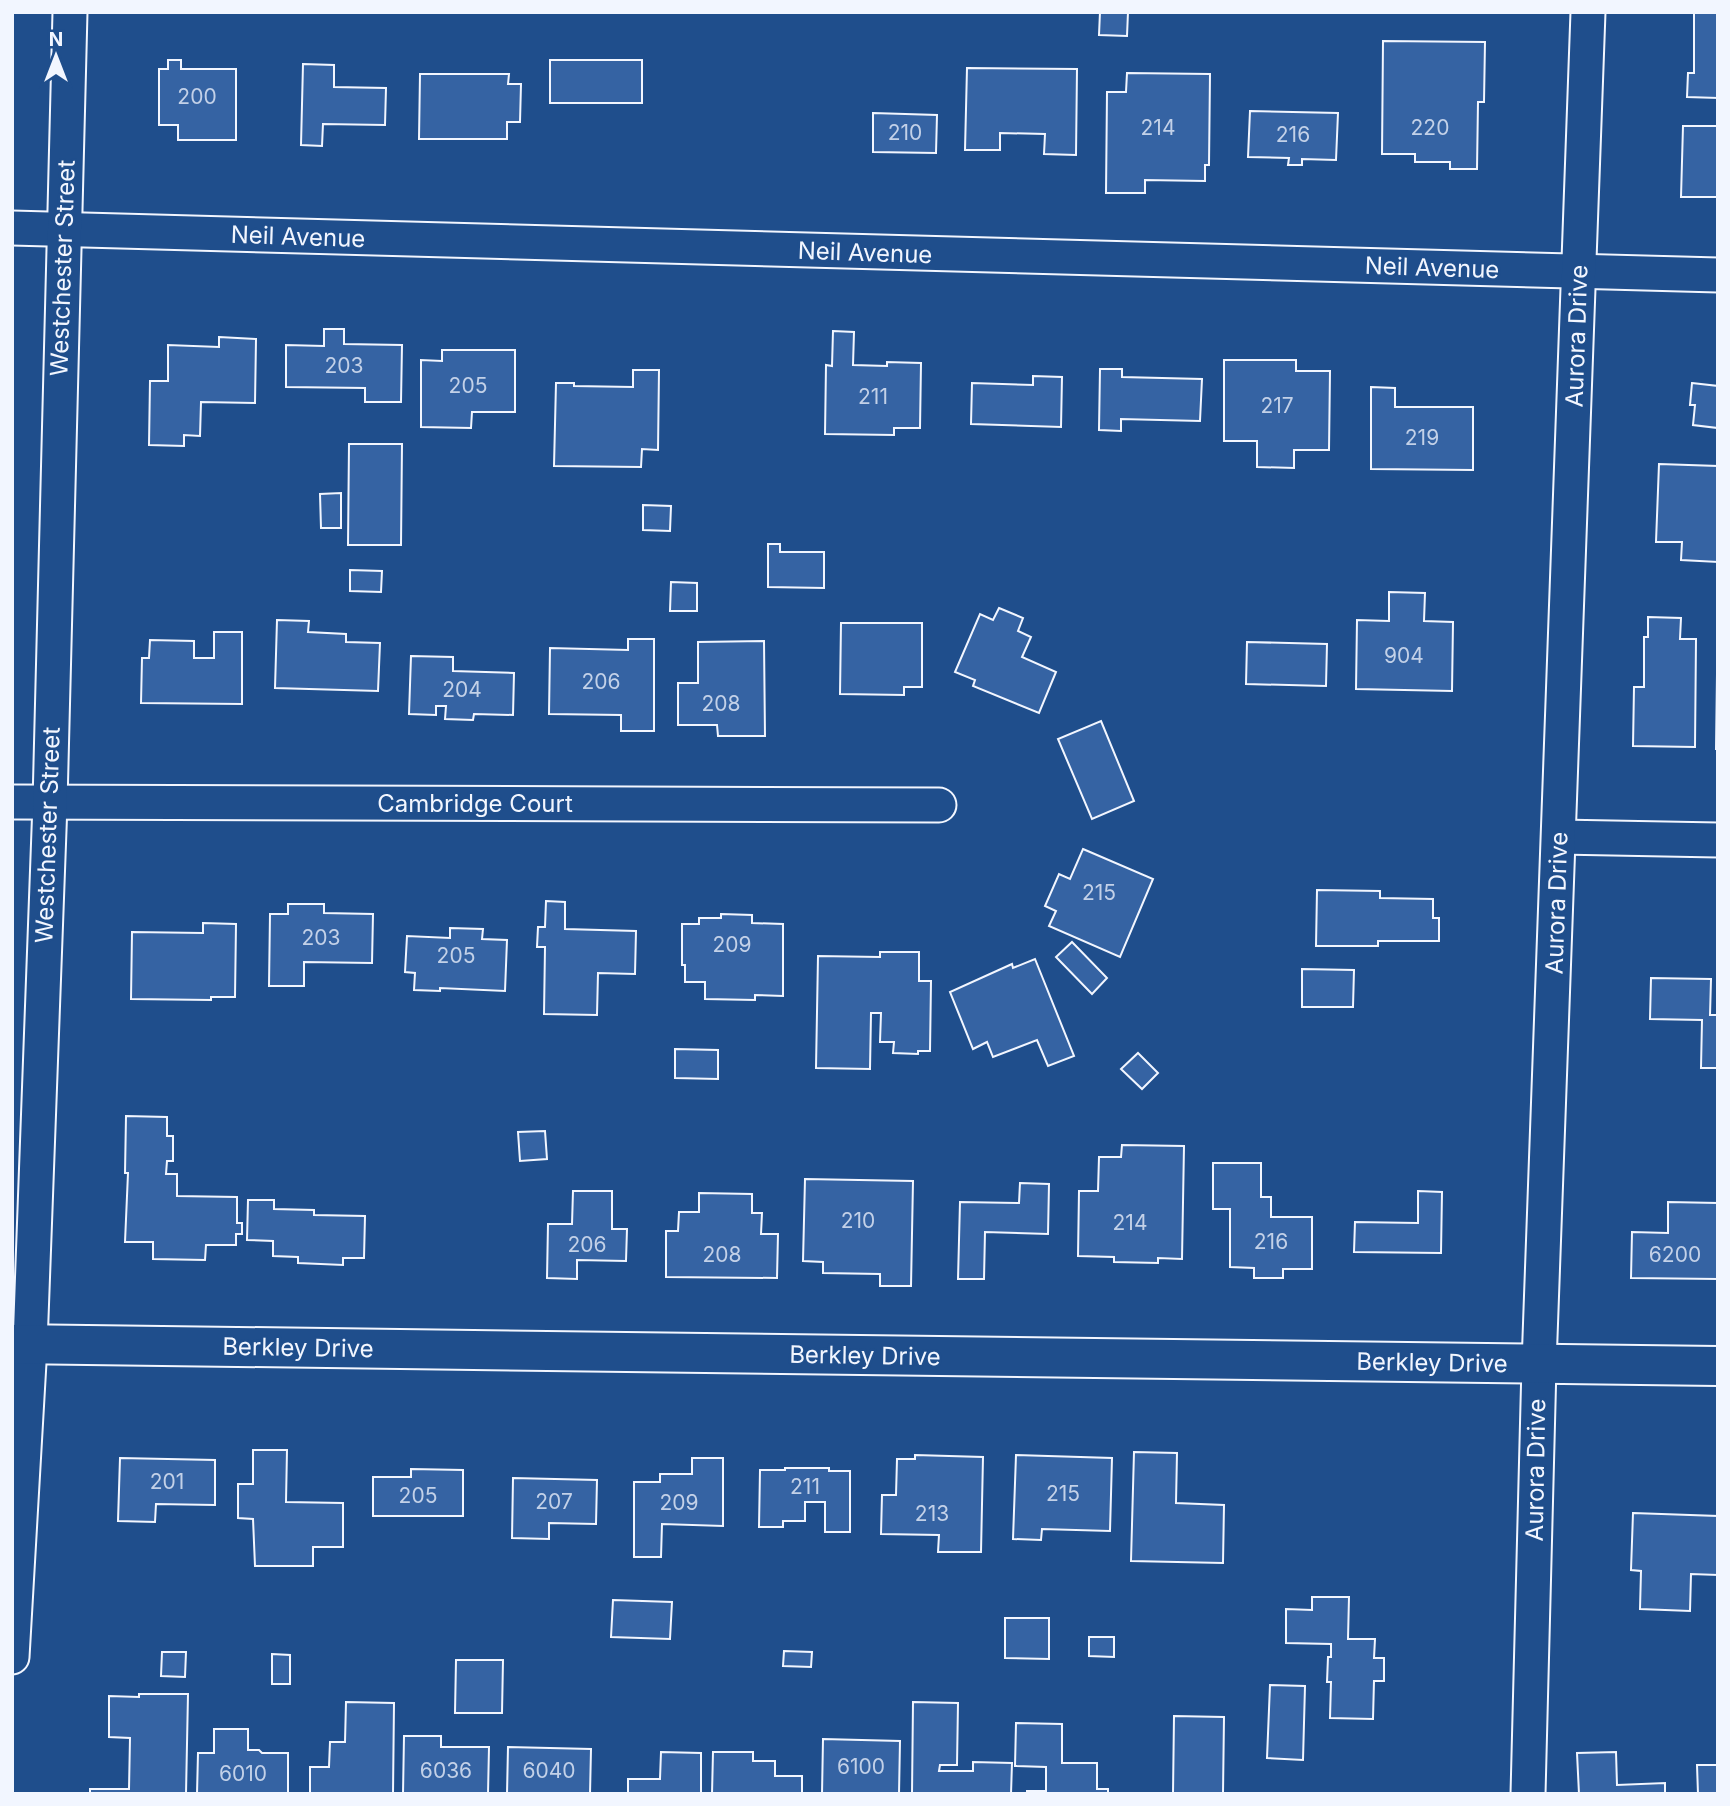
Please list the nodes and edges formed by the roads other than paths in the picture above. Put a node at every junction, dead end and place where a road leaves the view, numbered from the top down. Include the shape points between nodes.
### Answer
1 (70, 12) edge
2 (1588, 12) edge
3 (12, 228) edge
4 (63, 230) junction
5 (1579, 273) junction
6 (1718, 275) edge
7 (12, 802) edge
8 (50, 803) junction
9 (939, 805) dead end
10 (1559, 837) junction
11 (1718, 840) edge
12 (21, 1344) edge
13 (1539, 1365) junction
14 (1718, 1366) edge
15 (12, 1657) edge
16 (1528, 1794) edge

1 - 4 street, Westchester Street
2 - 5 street, Aurora Drive
3 - 4 street, Neil Avenue
4 - 5 street, Neil Avenue
4 - 8 street, Westchester Street
5 - 6 street, Neil Avenue
5 - 10 street, Aurora Drive
7 - 8 street, Cambridge Court
8 - 9 street, Cambridge Court
8 - 12 street, Westchester Street
10 - 11 street
10 - 13 street, Aurora Drive
12 - 13 street, Berkley Drive
12 - 15 street, Westchester Street
13 - 14 street, Berkley Drive
13 - 16 street, Aurora Drive

